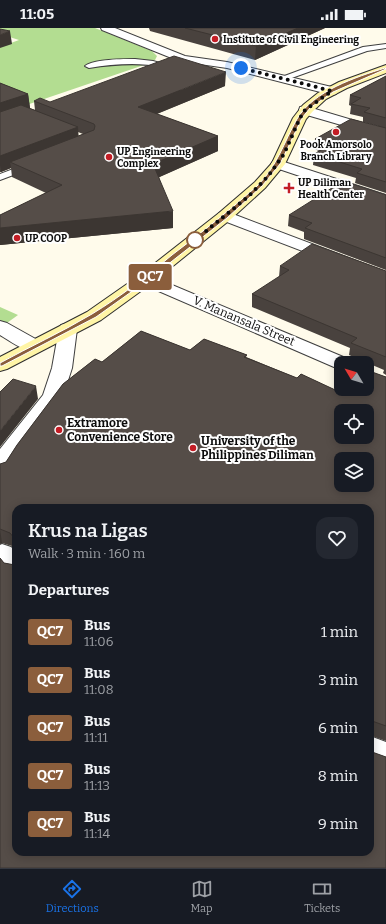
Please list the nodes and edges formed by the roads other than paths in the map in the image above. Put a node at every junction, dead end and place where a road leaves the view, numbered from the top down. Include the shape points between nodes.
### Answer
1 (106, 28) edge
2 (386, 46) edge
3 (183, 58) junction
4 (163, 65) junction
5 (89, 66) dead end
6 (386, 69) edge
7 (148, 71) edge
8 (283, 78) junction
9 (332, 91) junction
10 (305, 110) junction
11 (386, 134) edge
12 (35, 164) edge
13 (278, 164) junction
14 (0, 177) edge
15 (386, 200) edge
16 (225, 216) junction
17 (386, 278) edge
18 (146, 279) junction
19 (0, 327) edge
20 (68, 329) junction
21 (34, 346) junction
22 (334, 360) edge
23 (0, 365) edge
24 (0, 469) edge
25 (374, 752) edge
26 (386, 757) edge

1 - 3 street
2 - 8 lane via 366,49
3 - 4 lane
3 - 8 street
4 - 5 lane via 135,60
4 - 7 lane
6 - 9 main road
8 - 9 street
9 - 10 main road
10 - 11 street
10 - 13 main road
12 - 14 lane
13 - 15 street
13 - 16 main road via 260,185
16 - 17 street
16 - 18 main road
18 - 20 main road via 94,316
18 - 22 street, V. Manansala Street
19 - 21 street
20 - 21 main road
20 - 24 street via 62,368 53,396 8,454
21 - 23 main road
25 - 26 street

